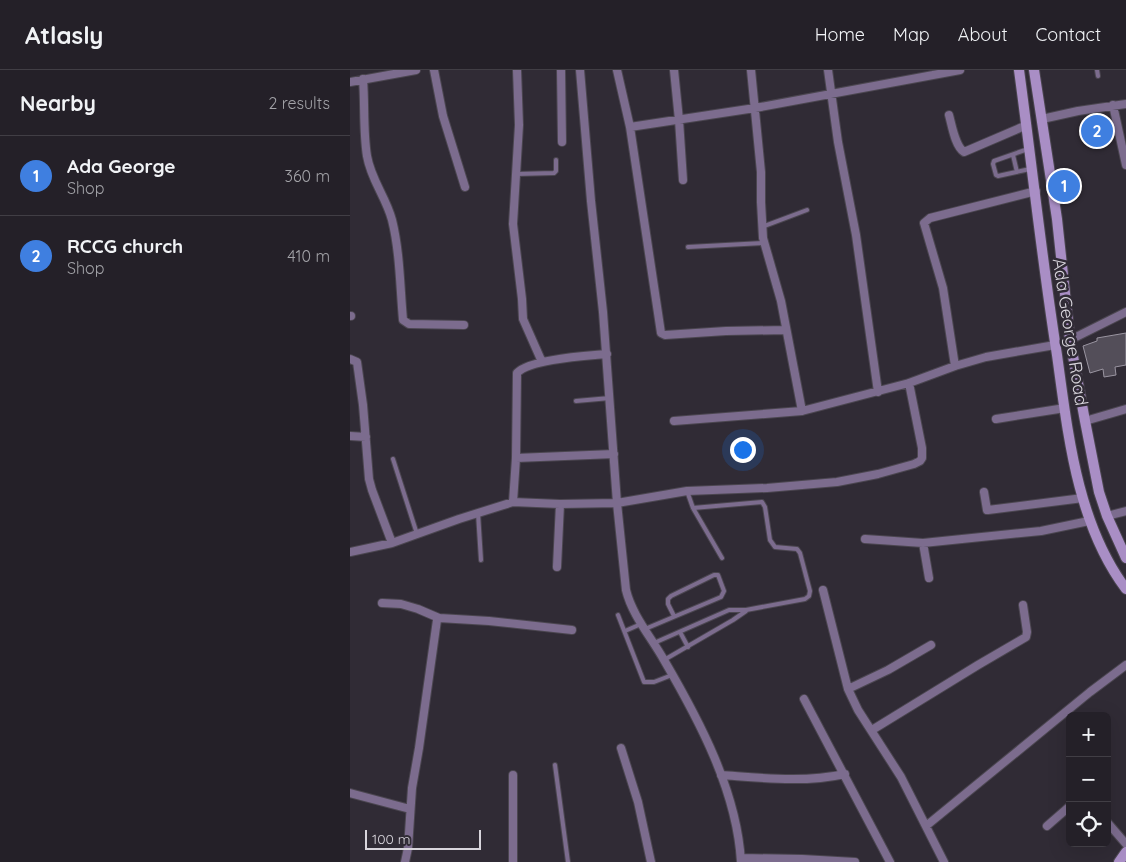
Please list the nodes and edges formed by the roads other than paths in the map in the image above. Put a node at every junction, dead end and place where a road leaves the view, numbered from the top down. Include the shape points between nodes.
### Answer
1 (416, 70) edge
2 (434, 70) edge
3 (517, 70) edge
4 (561, 70) edge
5 (580, 70) edge
6 (618, 70) edge
7 (674, 70) edge
8 (751, 70) edge
9 (828, 70) edge
10 (902, 70) edge
11 (960, 70) edge
12 (1019, 70) edge
13 (1034, 70) edge
14 (1097, 70) edge
15 (1098, 76) dead end
16 (363, 80) junction
17 (904, 80) junction
18 (350, 82) edge
19 (831, 94) junction
20 (1126, 104) edge
21 (1113, 105) junction
22 (755, 108) junction
23 (949, 115) dead end
24 (1042, 119) junction
25 (680, 120) junction
26 (1027, 125) junction
27 (630, 127) junction
28 (562, 142) dead end
29 (1030, 149) junction
30 (1012, 155) junction
31 (556, 160) dead end
32 (1126, 165) edge
33 (1033, 169) junction
34 (1017, 172) junction
35 (516, 174) junction
36 (682, 180) dead end
37 (465, 187) dead end
38 (1036, 191) junction
39 (807, 210) dead end
40 (762, 227) junction
41 (765, 243) junction
42 (688, 246) dead end
43 (1126, 312) edge
44 (464, 325) dead end
45 (786, 330) junction
46 (1070, 340) junction
47 (1055, 345) junction
48 (607, 354) junction
49 (350, 359) edge
50 (542, 362) junction
51 (955, 366) junction
52 (910, 383) junction
53 (878, 392) junction
54 (610, 398) junction
55 (576, 400) dead end
56 (1065, 408) junction
57 (1126, 410) edge
58 (802, 411) junction
59 (996, 419) dead end
60 (674, 421) dead end
61 (1085, 422) junction
62 (350, 436) edge
63 (366, 437) junction
64 (614, 454) junction
65 (516, 458) junction
66 (393, 459) dead end
67 (686, 491) junction
68 (984, 492) dead end
69 (1083, 498) junction
70 (513, 502) junction
71 (617, 503) junction
72 (560, 504) junction
73 (693, 508) junction
74 (1126, 511) edge
75 (478, 513) junction
76 (1107, 516) junction
77 (1089, 521) junction
78 (417, 534) junction
79 (865, 539) dead end
80 (392, 543) junction
81 (924, 543) junction
82 (350, 552) edge
83 (722, 558) dead end
84 (1126, 558) edge
85 (481, 560) dead end
86 (557, 567) dead end
87 (929, 578) dead end
88 (1126, 589) edge
89 (823, 590) dead end
90 (382, 602) dead end
91 (1023, 605) dead end
92 (746, 610) junction
93 (722, 614) junction
94 (618, 615) dead end
95 (674, 616) junction
96 (438, 618) junction
97 (727, 624) junction
98 (644, 626) junction
99 (572, 630) dead end
100 (625, 631) junction
101 (680, 632) junction
102 (654, 643) junction
103 (930, 645) dead end
104 (688, 647) junction
105 (664, 660) junction
106 (1126, 666) edge
107 (672, 675) junction
108 (848, 689) junction
109 (804, 699) dead end
110 (872, 730) junction
111 (621, 748) dead end
112 (554, 764) dead end
113 (845, 774) junction
114 (514, 775) dead end
115 (721, 775) junction
116 (350, 794) edge
117 (410, 809) junction
118 (1066, 809) edge
119 (926, 826) junction
120 (1047, 826) dead end
121 (1111, 827) edge
122 (1126, 844) edge
123 (1126, 852) edge
124 (741, 860) edge
125 (406, 862) edge
126 (512, 862) edge
127 (568, 862) edge
128 (651, 862) edge
129 (855, 862) edge
130 (890, 862) edge
131 (944, 862) edge
132 (1119, 862) edge

1 - 16 street
2 - 37 street via 443,116
3 - 35 street via 519,125
4 - 28 street
5 - 48 street
6 - 27 street
7 - 25 street
8 - 22 street
9 - 19 street
10 - 17 street
11 - 17 street
12 - 26 main road, Ada George Road
13 - 24 main road, Ada George Road
14 - 15 lane
16 - 18 street
16 - 44 street via 367,156 373,180 381,191 392,221 404,321 409,324
17 - 19 street
19 - 22 street
19 - 53 street via 856,235
20 - 21 street
21 - 24 street
21 - 32 street
22 - 25 street
22 - 40 street
23 - 26 street via 957,142 964,152
24 - 46 main road, Ada George Road
25 - 27 street
25 - 36 street
26 - 29 main road, Ada George Road
27 - 45 street via 661,332 665,335
29 - 30 lane
29 - 33 main road, Ada George Road
30 - 34 lane
30 - 34 lane via 994,161 996,175
31 - 35 lane via 554,173
33 - 34 lane
33 - 38 main road, Ada George Road
35 - 50 street via 513,224 523,319
38 - 47 main road, Ada George Road
38 - 51 street via 924,223 943,288
39 - 40 lane
40 - 41 street
41 - 42 lane
41 - 45 street
43 - 46 street
45 - 58 street
46 - 61 main road, Ada George Road
47 - 51 street
47 - 56 main road, Ada George Road
48 - 50 street
48 - 54 street
49 - 63 street via 357,362
50 - 65 street via 517,374
51 - 52 street
52 - 53 street
52 - 67 street via 922,448 922,458 914,464 836,482
53 - 58 street
54 - 55 lane
54 - 64 street
56 - 59 street
56 - 69 main road, Ada George Road
57 - 61 street
58 - 60 street
61 - 76 main road, Ada George Road
62 - 63 street
63 - 80 street via 372,490
64 - 65 street
64 - 71 street
65 - 70 street
66 - 78 lane
67 - 71 street
67 - 73 lane
68 - 69 street via 987,510
69 - 77 main road, Ada George Road
70 - 72 street
70 - 75 street
71 - 72 street
71 - 98 street via 629,601
72 - 86 street
73 - 83 lane
73 - 92 lane via 762,502 770,540 775,546 797,549 800,553 809,596
74 - 76 street
75 - 78 street
75 - 85 lane
76 - 84 main road, Ada George Road
77 - 81 street via 1042,531
77 - 88 main road, Ada George Road
78 - 80 street
79 - 81 street
80 - 82 street
81 - 87 street
89 - 108 street
90 - 96 street via 409,606
91 - 110 street via 1028,634 1025,638
92 - 93 lane via 729,610
92 - 97 lane
93 - 97 lane
93 - 101 lane
94 - 100 lane
95 - 95 lane via 668,604 671,596 718,576 723,594
95 - 98 lane
96 - 99 street
96 - 117 street
97 - 104 lane
98 - 100 lane
98 - 102 street
100 - 107 lane via 644,682
101 - 102 lane
101 - 104 lane
102 - 105 street
103 - 108 street
104 - 105 lane
105 - 107 street
106 - 119 street
107 - 115 street via 715,757
108 - 110 street
109 - 113 street
110 - 119 street via 898,771
111 - 128 street via 638,802
112 - 127 lane
113 - 115 street via 798,780
113 - 130 street
114 - 126 street
115 - 124 street
116 - 117 street
117 - 125 street
118 - 120 street
119 - 131 street
121 - 122 street
123 - 132 main road
124 - 129 street

